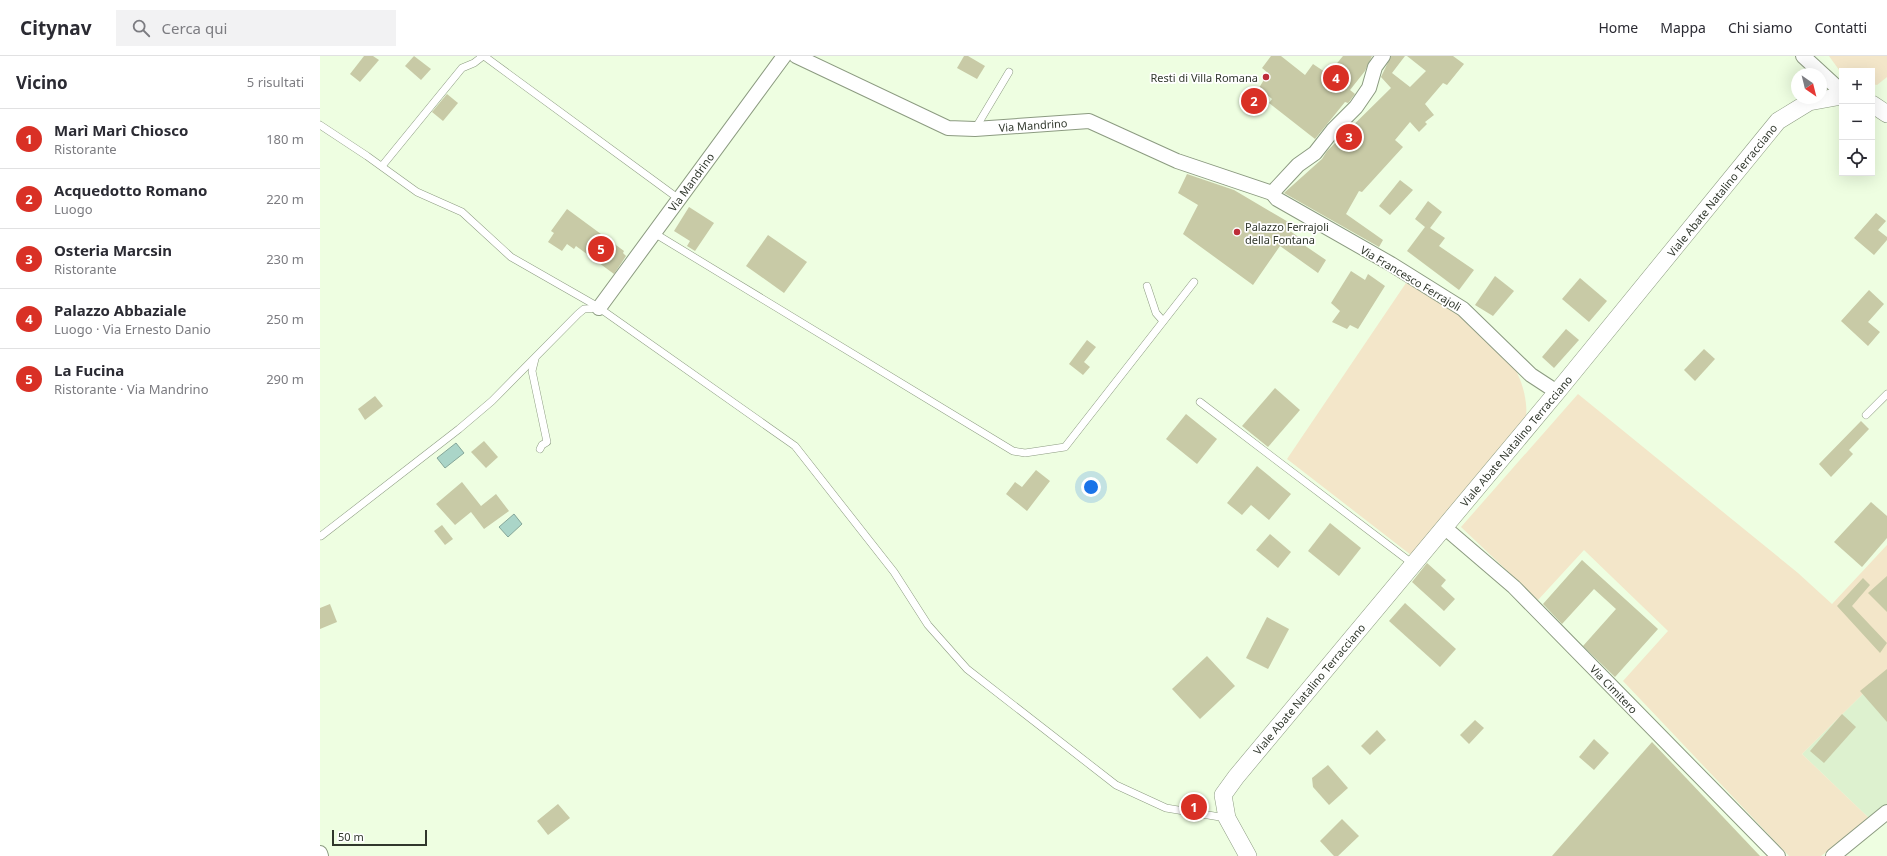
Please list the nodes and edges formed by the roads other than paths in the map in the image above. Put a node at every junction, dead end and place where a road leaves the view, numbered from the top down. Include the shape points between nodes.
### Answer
1 (483, 56) edge
2 (784, 56) edge
3 (796, 56) edge
4 (1383, 56) edge
5 (1803, 56) edge
6 (1009, 72) dead end
7 (1839, 89) edge
8 (1839, 97) edge
9 (1875, 106) edge
10 (1887, 114) edge
11 (320, 125) edge
12 (975, 129) junction
13 (382, 166) junction
14 (1272, 194) junction
15 (679, 199) junction
16 (654, 233) junction
17 (1194, 282) dead end
18 (1147, 286) dead end
19 (599, 308) junction
20 (1163, 321) junction
21 (535, 359) junction
22 (1557, 392) junction
23 (1887, 394) edge
24 (1200, 402) dead end
25 (1866, 415) dead end
26 (540, 449) dead end
27 (1444, 527) junction
28 (321, 536) dead end
29 (1413, 564) junction
30 (1887, 812) edge
31 (1226, 818) junction
32 (320, 853) edge
33 (321, 856) edge
34 (1248, 856) edge
35 (1778, 856) edge
36 (1833, 856) edge

1 - 13 lane via 462,68
1 - 15 lane
2 - 15 street, Via Mandrino
3 - 12 street, Via Mandrino via 948,128
4 - 14 street via 1375,67 1369,88 1356,107 1315,153 1298,165
5 - 7 street
6 - 12 lane
8 - 22 street, Viale Abate Natalino Terracciano via 1809,102 1778,121
9 - 10 street
11 - 13 lane
12 - 14 street, Via Mandrino via 1089,121 1177,161
13 - 19 lane via 417,192 462,212 511,257
14 - 22 street, Via Francesco Ferrajoli via 1463,309 1531,375
15 - 16 street, Via Mandrino
16 - 19 street, Via Mandrino
16 - 20 lane via 1013,451 1025,453 1066,447
17 - 20 lane
18 - 20 lane via 1156,313
19 - 21 lane via 584,309
19 - 31 lane via 795,446 894,572 928,625 967,669 1116,785 1166,808
21 - 26 lane via 532,370 547,442
21 - 28 lane via 459,429
22 - 27 street, Viale Abate Natalino Terracciano
23 - 25 lane
24 - 29 lane
27 - 29 street, Viale Abate Natalino Terracciano
27 - 35 street, Via Cimitero via 1514,587
29 - 31 street, Viale Abate Natalino Terracciano via 1236,776 1223,795
30 - 36 street
31 - 34 street
32 - 33 street

